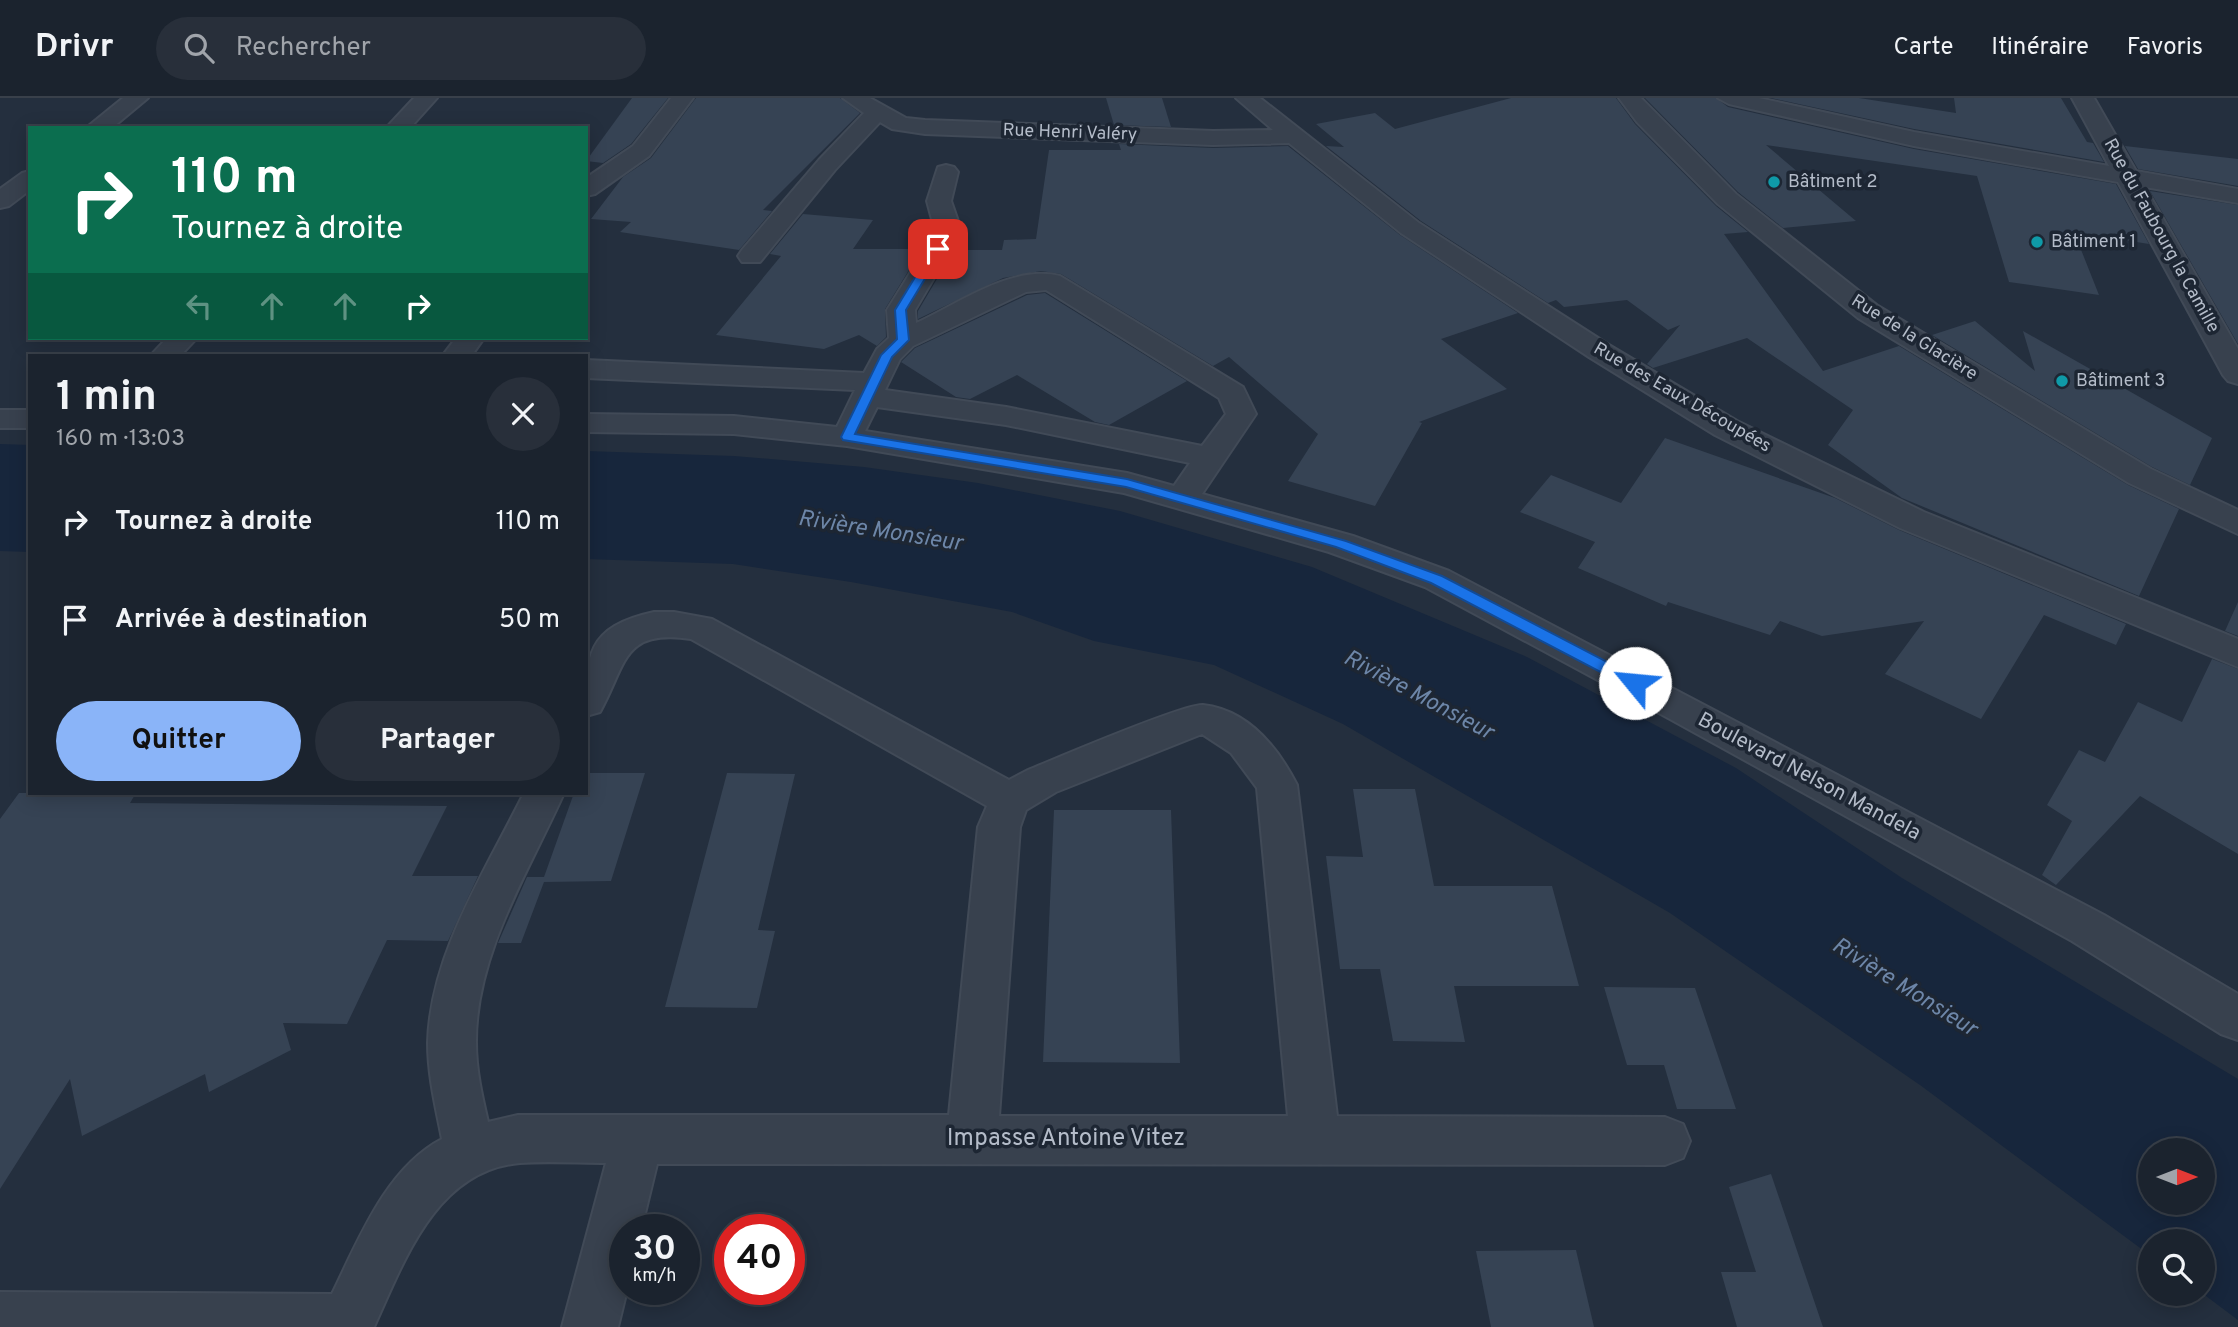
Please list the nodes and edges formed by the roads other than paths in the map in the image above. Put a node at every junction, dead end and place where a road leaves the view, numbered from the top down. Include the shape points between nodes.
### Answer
1 (137, 98) edge
2 (426, 98) edge
3 (682, 98) edge
4 (854, 98) edge
5 (1247, 98) edge
6 (1630, 98) edge
7 (1729, 98) edge
8 (2083, 98) edge
9 (877, 112) junction
10 (100, 126) edge
11 (399, 126) edge
12 (1293, 136) junction
13 (28, 169) edge
14 (0, 170) edge
15 (946, 172) dead end
16 (2125, 175) junction
17 (28, 180) edge
18 (588, 188) edge
19 (2238, 196) edge
20 (0, 201) edge
21 (751, 256) dead end
22 (181, 340) edge
23 (468, 340) edge
24 (903, 340) junction
25 (166, 354) edge
26 (458, 354) edge
27 (588, 369) edge
28 (2238, 375) edge
29 (871, 390) junction
30 (0, 419) edge
31 (28, 419) edge
32 (588, 423) edge
33 (847, 437) junction
34 (1212, 458) junction
35 (1182, 498) junction
36 (2238, 523) edge
37 (2238, 654) edge
38 (588, 698) edge
39 (543, 795) edge
40 (1010, 800) junction
41 (2238, 1019) edge
42 (638, 1138) junction
43 (972, 1138) junction
44 (1315, 1139) junction
45 (1665, 1141) dead end
46 (469, 1151) junction
47 (0, 1320) edge
48 (347, 1325) edge
49 (590, 1327) edge

1 - 10 street
2 - 11 street
3 - 18 street via 641,151
4 - 9 street, Rue Henri Valéry
5 - 12 street, Rue des Eaux Découpées
6 - 36 street, Rue de la Glacière via 1727,199 1868,312 2140,475
7 - 16 street via 1914,139
8 - 16 street, Rue du Faubourg la Camille
9 - 12 street, Rue Henri Valéry via 900,124 925,127 1213,138
9 - 21 street
12 - 37 street, Rue des Eaux Découpées via 1410,228 1726,428 1912,520
13 - 14 street
15 - 24 street via 939,201 947,227 901,310
16 - 19 street
16 - 28 street, Rue du Faubourg la Camille
17 - 20 street
22 - 25 street
23 - 26 street
24 - 29 street via 887,355
24 - 34 street via 1021,284 1051,282 1232,393 1241,414
27 - 29 street
29 - 33 street
29 - 34 street
30 - 31 street
32 - 33 street, Boulevard Nelson Mandela via 734,425
33 - 35 street, Boulevard Nelson Mandela via 1127,483
34 - 35 street
35 - 41 street, Boulevard Nelson Mandela via 1341,544 1437,579 2088,928
38 - 40 street via 608,655 636,626 666,622 699,628
39 - 46 street via 464,967 452,1030
40 - 43 street via 999,827
40 - 44 street via 1042,781 1200,719 1218,721 1247,742 1277,785
42 - 43 street, Impasse Antoine Vitez
42 - 46 street, Impasse Antoine Vitez via 518,1139
42 - 49 street
43 - 44 street, Impasse Antoine Vitez
44 - 45 street, Impasse Antoine Vitez
46 - 48 street, Impasse Antoine Vitez via 429,1177
47 - 48 street

